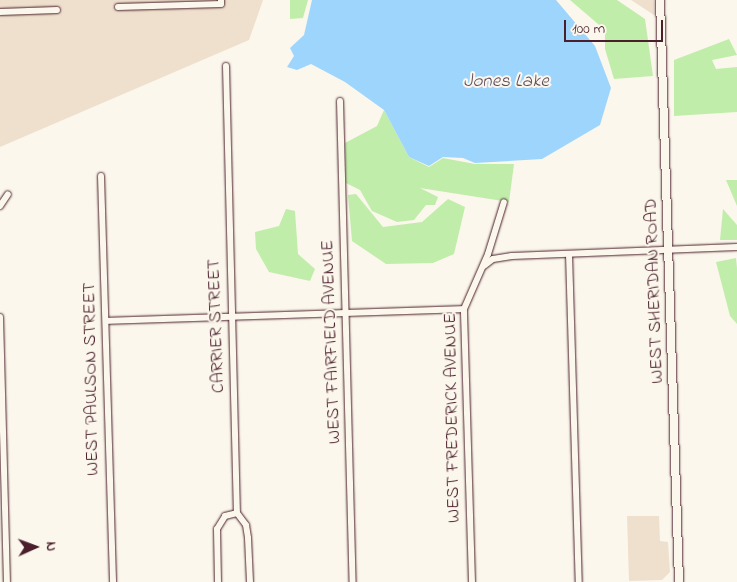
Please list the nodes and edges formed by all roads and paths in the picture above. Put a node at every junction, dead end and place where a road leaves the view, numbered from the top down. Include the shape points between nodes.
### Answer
1 (221, 0) edge
2 (660, 0) edge
3 (118, 7) dead end
4 (57, 10) dead end
5 (0, 12) edge
6 (226, 66) dead end
7 (340, 101) dead end
8 (101, 176) dead end
9 (8, 194) dead end
10 (504, 202) dead end
11 (0, 206) edge
12 (737, 247) edge
13 (668, 250) junction
14 (569, 254) junction
15 (480, 269) junction
16 (464, 309) junction
17 (347, 312) junction
18 (0, 317) edge
19 (232, 317) junction
20 (106, 322) junction
21 (237, 513) junction
22 (7, 582) edge
23 (113, 582) edge
24 (218, 582) edge
25 (250, 582) edge
26 (353, 582) edge
27 (472, 582) edge
28 (579, 582) edge
29 (679, 582) edge

1 - 3 street via 221,4
2 - 13 street, WEST SHERIDAN ROAD
4 - 5 street
6 - 19 street, CARRIER STREET
7 - 17 street, WEST FAIRFIELD AVENUE
8 - 20 street, WEST PAULSON STREET
9 - 11 street
10 - 15 street, WEST FREDERICK AVENUE
12 - 13 street
13 - 14 street
13 - 29 street, WEST SHERIDAN ROAD
14 - 15 street via 502,257
14 - 28 street
15 - 16 street, WEST FREDERICK AVENUE
16 - 17 street
16 - 27 street, WEST FREDERICK AVENUE
17 - 19 street
17 - 26 street, WEST FAIRFIELD AVENUE
18 - 22 street
19 - 20 street
19 - 21 street, CARRIER STREET
20 - 23 street, WEST PAULSON STREET
21 - 24 street via 225,516 217,529
21 - 25 street, CARRIER STREET via 246,524

